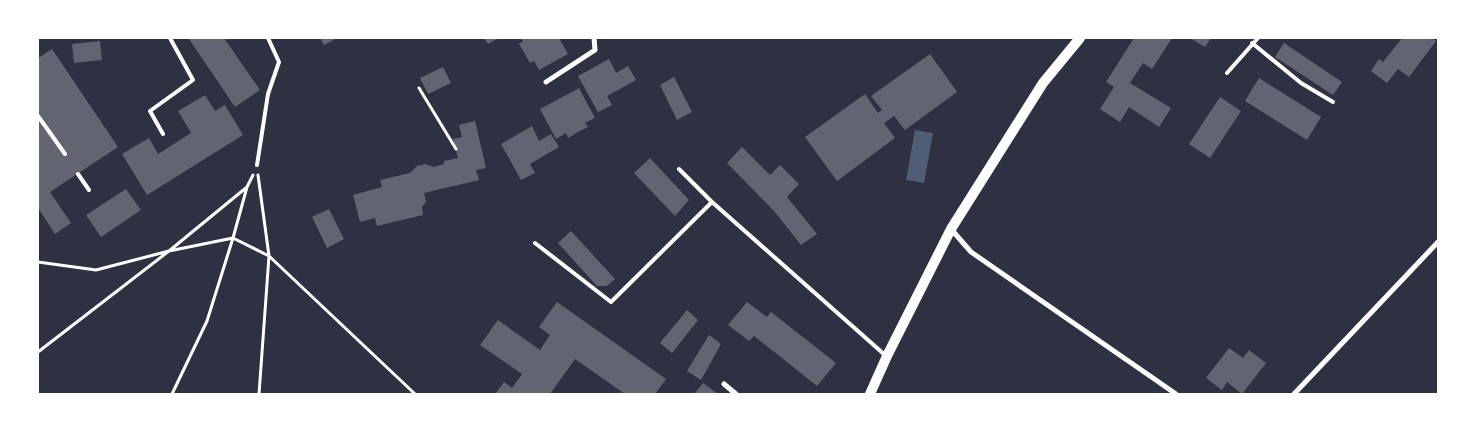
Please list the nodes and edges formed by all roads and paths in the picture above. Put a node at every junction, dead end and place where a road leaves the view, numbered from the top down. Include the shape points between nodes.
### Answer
1 (170, 38) edge
2 (268, 38) edge
3 (594, 38) edge
4 (1080, 38) edge
5 (1258, 38) edge
6 (1252, 44) junction
7 (1227, 73) dead end
8 (546, 82) dead end
9 (420, 88) dead end
10 (1333, 102) dead end
11 (38, 116) edge
12 (163, 134) dead end
13 (456, 150) dead end
14 (65, 154) dead end
15 (257, 165) junction
16 (679, 169) dead end
17 (78, 174) dead end
18 (247, 187) junction
19 (89, 190) dead end
20 (712, 202) junction
21 (951, 229) junction
22 (233, 238) junction
23 (1438, 242) edge
24 (535, 243) dead end
25 (169, 251) junction
26 (269, 256) junction
27 (38, 262) edge
28 (38, 352) edge
29 (887, 356) junction
30 (724, 384) dead end
31 (172, 394) edge
32 (259, 394) edge
33 (416, 394) edge
34 (736, 394) edge
35 (870, 394) edge
36 (1176, 394) edge
37 (1294, 394) edge

1 - 12 lane via 193,80 150,111
2 - 15 lane via 279,62 268,94
3 - 8 street via 595,50
4 - 21 main road via 1043,83
5 - 6 lane
6 - 7 lane
6 - 10 lane via 1302,83
9 - 13 path
11 - 14 lane
15 - 18 path
15 - 26 path
16 - 20 lane
17 - 19 lane
18 - 22 path
18 - 25 path
20 - 24 lane via 611,302
20 - 29 lane
21 - 29 main road
21 - 36 street via 971,252
22 - 25 path
22 - 26 path
22 - 31 path via 206,321
23 - 37 street
25 - 27 path via 96,270
25 - 28 path
26 - 32 path
26 - 33 path
29 - 35 main road
30 - 34 street

